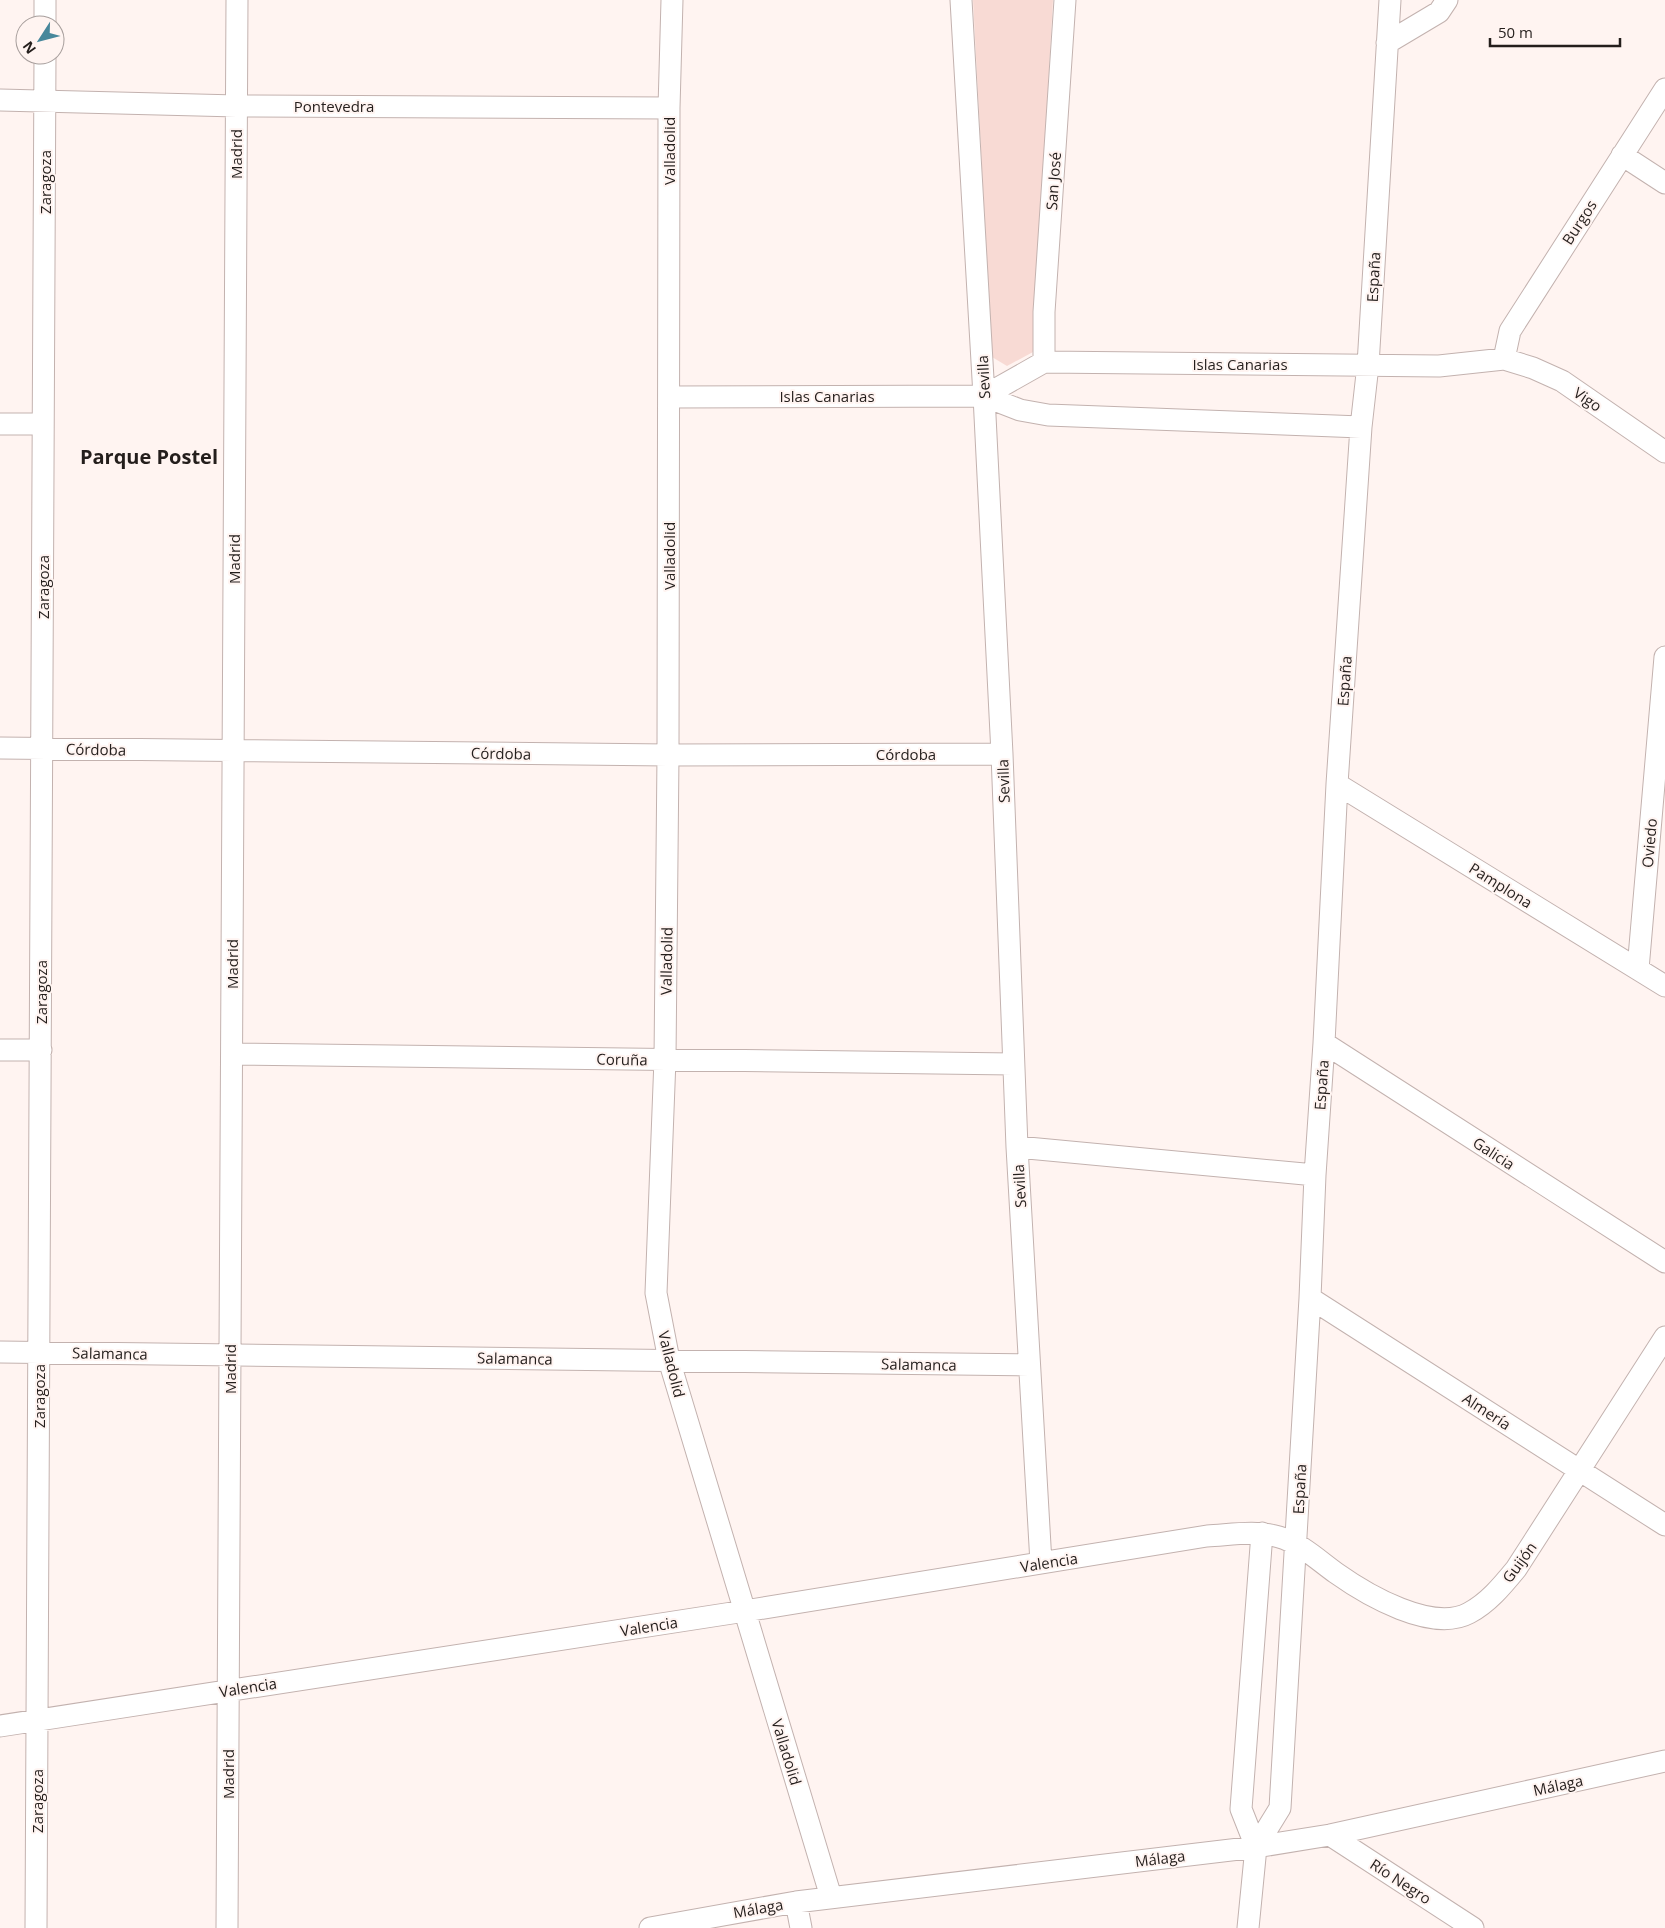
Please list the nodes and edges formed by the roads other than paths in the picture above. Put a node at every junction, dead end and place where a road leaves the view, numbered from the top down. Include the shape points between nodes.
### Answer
1 (46, 0) edge
2 (237, 0) edge
3 (672, 0) edge
4 (960, 0) edge
5 (1065, 0) edge
6 (1390, 0) edge
7 (1447, 0) edge
8 (45, 15) edge
9 (1387, 43) junction
10 (45, 65) edge
11 (1665, 90) edge
12 (0, 100) edge
13 (45, 100) junction
14 (237, 106) junction
15 (669, 108) junction
16 (1622, 155) junction
17 (1665, 183) edge
18 (1504, 359) junction
19 (1044, 362) junction
20 (1368, 365) junction
21 (984, 396) junction
22 (669, 397) junction
23 (0, 424) edge
24 (44, 424) junction
25 (1361, 427) junction
26 (1665, 452) edge
27 (1665, 656) edge
28 (0, 748) edge
29 (42, 748) junction
30 (233, 750) junction
31 (1002, 754) junction
32 (668, 755) junction
33 (1337, 784) junction
34 (1638, 969) junction
35 (1665, 986) edge
36 (1324, 1043) junction
37 (0, 1050) edge
38 (40, 1050) junction
39 (232, 1054) junction
40 (665, 1059) junction
41 (1013, 1064) junction
42 (1017, 1147) junction
43 (1315, 1175) junction
44 (1665, 1262) edge
45 (1310, 1298) junction
46 (1665, 1337) edge
47 (0, 1352) edge
48 (39, 1352) junction
49 (230, 1355) junction
50 (669, 1360) junction
51 (1029, 1365) junction
52 (1580, 1471) junction
53 (1665, 1525) edge
54 (1262, 1533) junction
55 (1296, 1544) junction
56 (1041, 1563) junction
57 (745, 1611) junction
58 (228, 1690) junction
59 (37, 1720) junction
60 (0, 1726) edge
61 (1665, 1761) edge
62 (1330, 1835) junction
63 (1256, 1847) junction
64 (831, 1898) junction
65 (796, 1902) junction
66 (36, 1928) edge
67 (227, 1928) edge
68 (650, 1928) edge
69 (801, 1928) edge
70 (1248, 1928) edge
71 (1472, 1928) edge

1 - 8 street
2 - 14 street, Madrid
3 - 15 street, Valladolid
4 - 21 street, Sevilla
5 - 19 street, San José via 1044,312
6 - 9 street, España
7 - 9 street via 1439,12
9 - 20 street, España
10 - 13 street, Zaragoza
11 - 16 street, Burgos
12 - 13 street, Pontevedra
13 - 14 street, Pontevedra
13 - 24 street, Zaragoza
14 - 15 street, Pontevedra
14 - 30 street, Madrid
15 - 22 street, Valladolid
16 - 17 street
16 - 18 street, Burgos via 1510,331
18 - 20 street, Islas Canarias via 1440,366
18 - 26 street, Vigo via 1562,381
19 - 20 street, Islas Canarias
19 - 21 street, Islas Canarias
20 - 25 street, España
21 - 22 street, Islas Canarias
21 - 25 street, Islas Canarias via 1020,410 1048,415
21 - 31 street, Sevilla
22 - 32 street, Valladolid
23 - 24 street
24 - 29 street, Zaragoza
25 - 33 street, España
27 - 34 street, Oviedo
28 - 29 street, Córdoba
29 - 30 street, Córdoba
29 - 38 street, Zaragoza
30 - 32 street, Córdoba
30 - 39 street, Madrid
31 - 32 street, Córdoba
31 - 41 street, Sevilla
32 - 40 street, Valladolid
33 - 34 street, Pamplona
33 - 36 street, España
34 - 35 street, Pamplona
36 - 43 street, España
36 - 44 street, Galicia
37 - 38 street
38 - 48 street, Zaragoza
39 - 40 street, Coruña
39 - 49 street, Madrid
40 - 41 street, Coruña
40 - 50 street, Valladolid via 656,1293
41 - 42 street, Sevilla
42 - 43 street
42 - 51 street, Sevilla
43 - 45 street, España
45 - 52 street, Almería
45 - 55 street, España
46 - 52 street, Guijón
47 - 48 street, Salamanca
48 - 49 street, Salamanca
48 - 59 street, Zaragoza
49 - 50 street, Salamanca
49 - 58 street, Madrid
50 - 51 street, Salamanca
50 - 57 street, Valladolid
51 - 56 street, Sevilla
52 - 53 street, Almería
52 - 55 street, Guijón via 1511,1575 1485,1603 1455,1618 1440,1620 1400,1608 1350,1582
54 - 55 street, Valencia
54 - 56 street, Valencia via 1207,1536
54 - 63 street via 1241,1809
55 - 63 street, España via 1280,1808
56 - 57 street, Valencia
57 - 58 street, Valencia
57 - 64 street, Valladolid
58 - 59 street, Valencia
58 - 67 street, Madrid
59 - 60 street, Valencia
59 - 66 street, Zaragoza
61 - 62 street, Málaga
62 - 63 street, Málaga
62 - 71 street, Río Negro
63 - 64 street, Málaga
63 - 70 street
64 - 65 street, Málaga
65 - 68 street, Málaga
65 - 69 street

